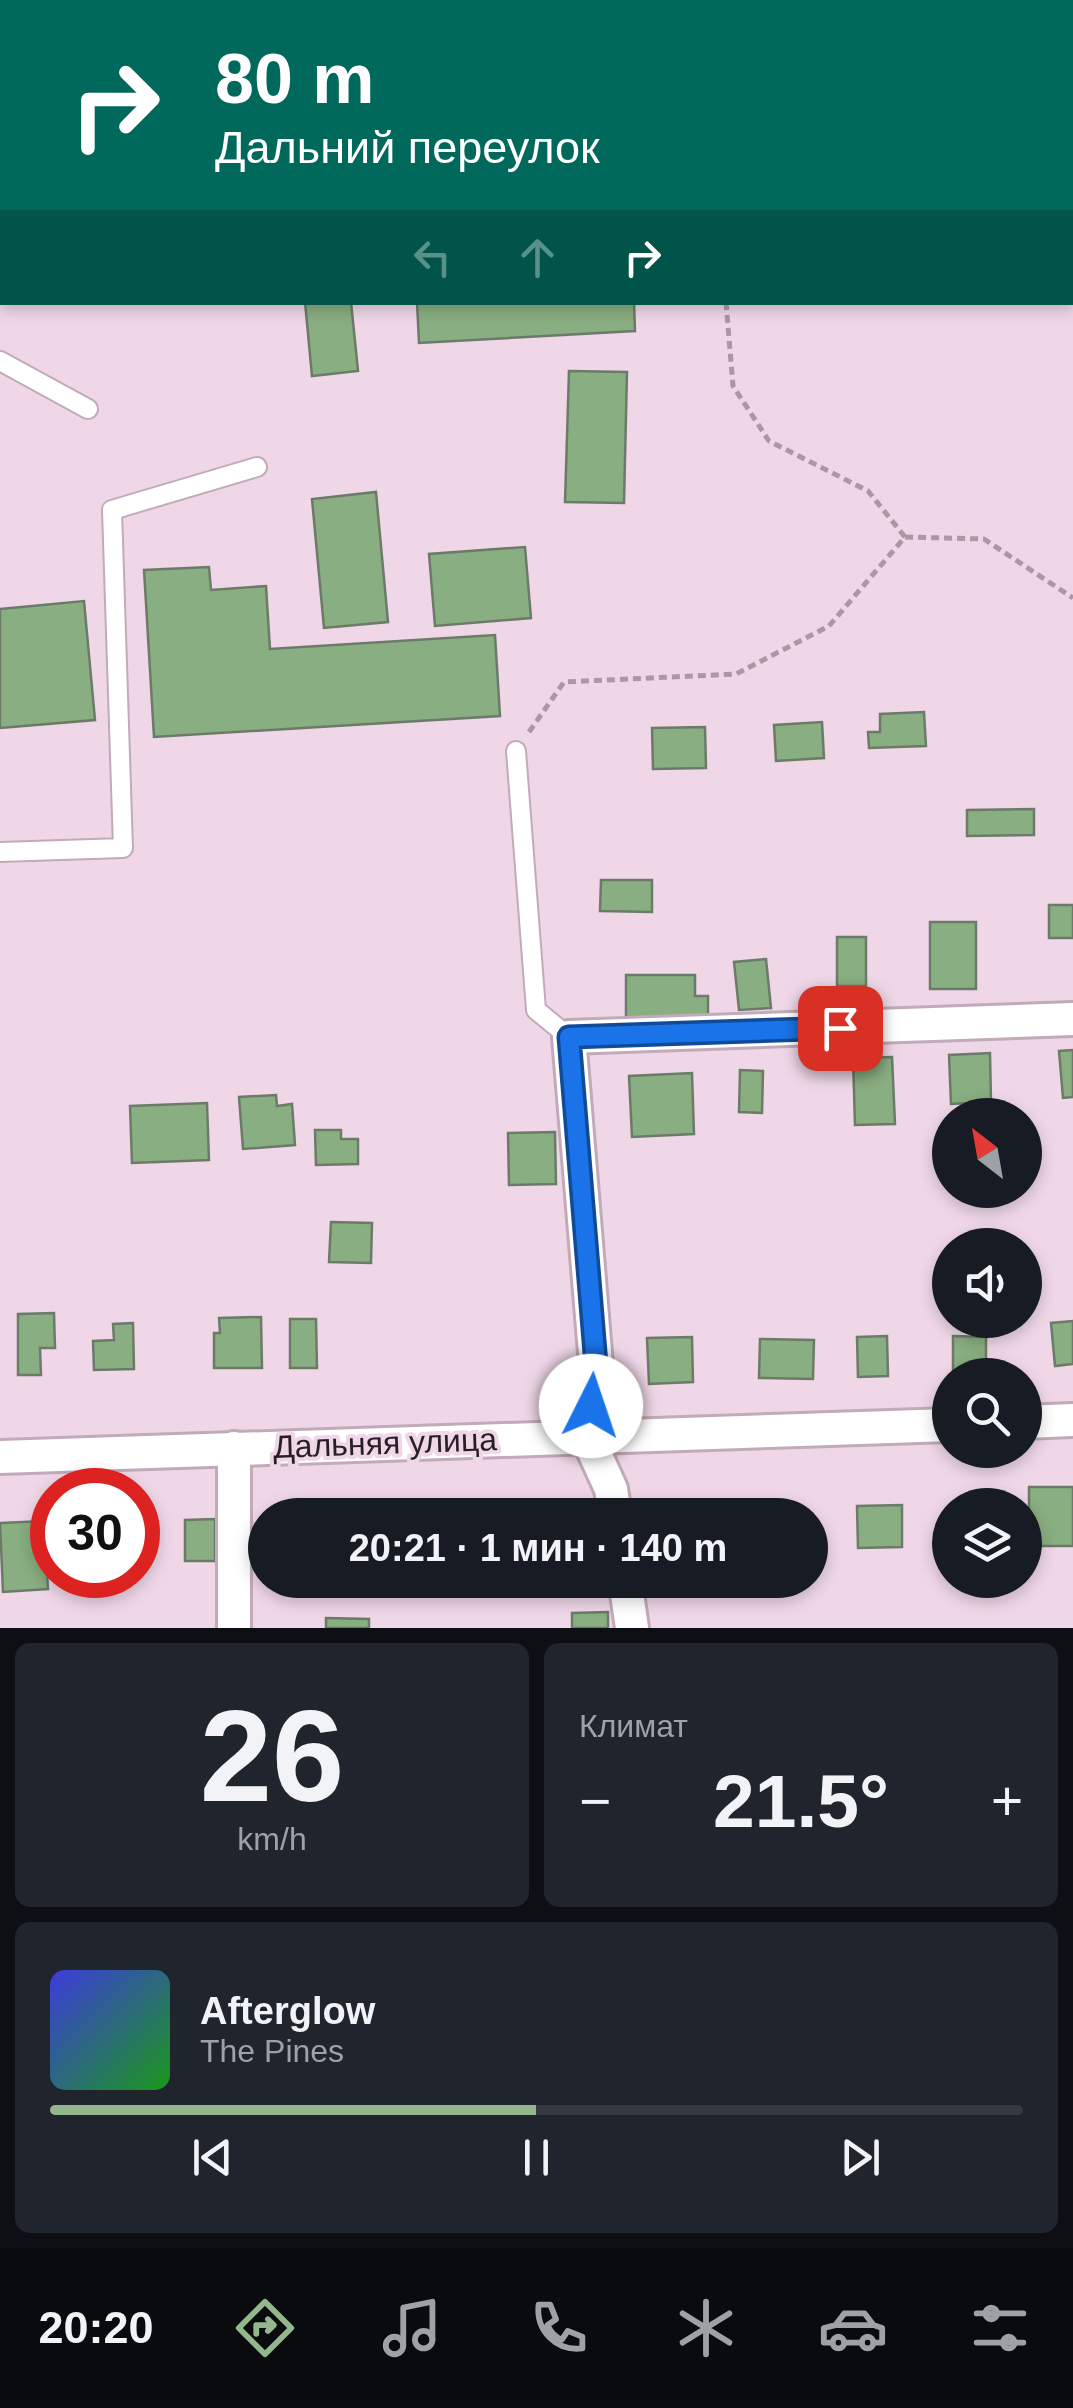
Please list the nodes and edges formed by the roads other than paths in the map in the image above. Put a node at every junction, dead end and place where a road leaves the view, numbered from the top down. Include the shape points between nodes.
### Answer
1 (0, 361) edge
2 (88, 409) dead end
3 (257, 466) dead end
4 (516, 752) road end
5 (0, 852) edge
6 (1073, 1019) edge
7 (569, 1037) junction
8 (1073, 1420) edge
9 (1042, 1421) edge
10 (932, 1425) edge
11 (586, 1434) junction
12 (234, 1448) junction
13 (0, 1457) edge
14 (612, 1498) edge
15 (628, 1598) edge
16 (234, 1628) edge
17 (632, 1628) edge

1 - 2 lane
3 - 5 lane via 112,510 123,848
4 - 7 lane via 536,1010
6 - 7 street
7 - 11 street via 597,1377
8 - 9 street
10 - 11 street, Дальняя улица
11 - 12 street, Дальняя улица
11 - 14 street
12 - 13 street, Дальняя улица
12 - 16 street
15 - 17 street

